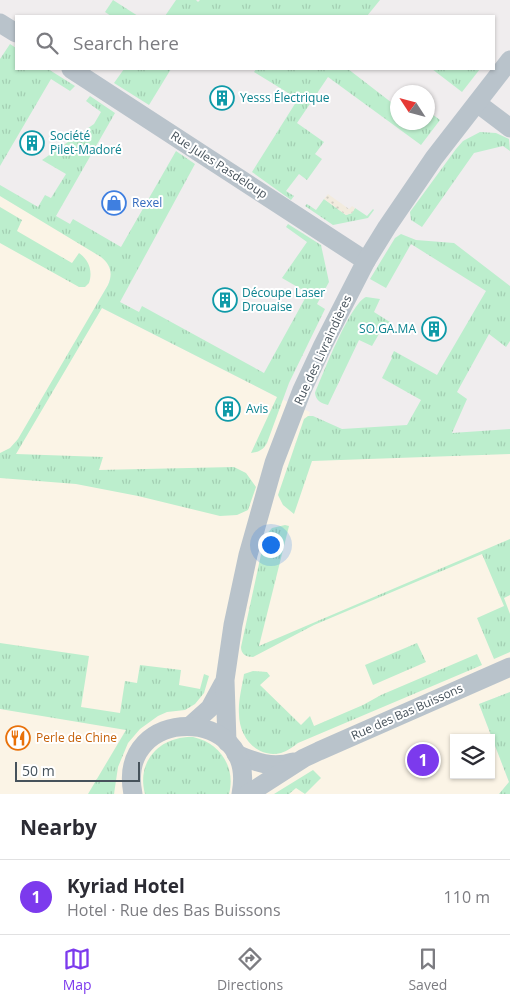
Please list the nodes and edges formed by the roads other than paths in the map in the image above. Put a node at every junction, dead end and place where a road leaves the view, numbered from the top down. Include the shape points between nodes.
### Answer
1 (0, 23) edge
2 (15, 32) edge
3 (510, 60) edge
4 (73, 70) edge
5 (477, 103) junction
6 (510, 128) edge
7 (366, 261) junction
8 (510, 667) edge
9 (225, 680) junction
10 (191, 725) junction
11 (231, 748) junction
12 (304, 758) junction
13 (130, 790) edge
14 (241, 794) edge
15 (248, 794) edge

1 - 2 street
3 - 5 street, Rue des Livraindières
4 - 7 street, Rue Jules Pasdeloup
5 - 6 street
5 - 7 street, Rue des Livraindières via 413,188
7 - 9 street, Rue des Livraindières via 314,363 274,464 248,555
8 - 12 street, Rue des Bas Buissons
9 - 10 street via 210,708
9 - 11 street
10 - 11 street, Rue des Bas Buissons via 210,730
10 - 13 street via 172,727 148,741 134,765
11 - 12 street, Rue des Bas Buissons via 254,762 272,766
11 - 14 street via 241,769
12 - 15 street, Rue des Bas Buissons

